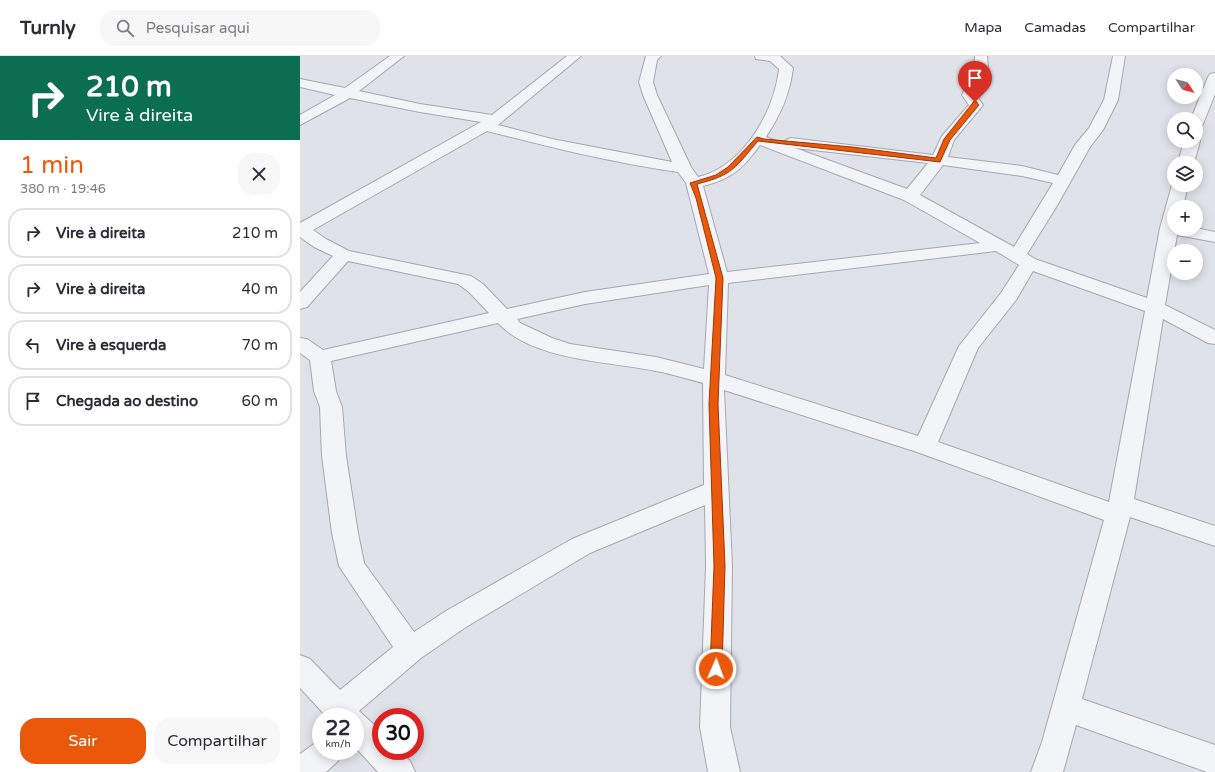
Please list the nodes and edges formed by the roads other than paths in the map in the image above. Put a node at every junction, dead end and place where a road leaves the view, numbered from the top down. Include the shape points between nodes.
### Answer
1 (398, 56) edge
2 (575, 56) edge
3 (655, 56) edge
4 (981, 56) edge
5 (1119, 56) edge
6 (771, 57) edge
7 (1215, 77) edge
8 (300, 83) edge
9 (348, 93) junction
10 (1201, 112) edge
11 (300, 121) edge
12 (490, 123) junction
13 (760, 140) junction
14 (938, 161) junction
15 (688, 176) junction
16 (1063, 181) junction
17 (910, 196) junction
18 (301, 229) edge
19 (1203, 231) edge
20 (1169, 236) edge
21 (1215, 238) edge
22 (997, 246) junction
23 (344, 255) junction
24 (1023, 260) junction
25 (719, 278) junction
26 (300, 303) edge
27 (1156, 308) junction
28 (502, 316) junction
29 (1215, 338) edge
30 (300, 344) edge
31 (320, 357) junction
32 (714, 379) junction
33 (925, 446) junction
34 (716, 490) junction
35 (1119, 510) junction
36 (1215, 536) edge
37 (411, 649) junction
38 (300, 668) edge
39 (1065, 707) junction
40 (338, 708) edge
41 (361, 708) edge
42 (364, 736) edge
43 (317, 760) edge
44 (1215, 760) edge
45 (303, 772) edge
46 (399, 772) edge
47 (724, 772) edge
48 (1047, 772) edge

1 - 9 street
2 - 12 street
3 - 15 street via 651,58 646,82
4 - 14 street via 981,69 969,95 976,105 947,139
5 - 16 street via 1111,100 1096,130 1083,145
6 - 13 street via 786,68 786,81
7 - 10 street
8 - 9 street
9 - 11 street
9 - 12 street
12 - 15 street via 551,143 653,164
12 - 18 street
13 - 14 street
13 - 15 street via 731,169 718,177
13 - 17 street
14 - 16 street via 1022,172
14 - 17 street
15 - 25 street via 699,198
16 - 24 street
17 - 22 street
18 - 23 street via 320,243
19 - 21 street
20 - 27 street
22 - 24 street
22 - 25 street
23 - 26 street
23 - 28 street via 464,280 476,288
24 - 27 street
24 - 33 street via 1008,296 969,346
25 - 28 street via 585,298
25 - 32 street
27 - 29 street
27 - 35 street
28 - 31 street
28 - 32 street via 513,327 529,336 568,350 656,364
30 - 31 street
31 - 37 street via 325,391 331,407 334,456 352,566
32 - 33 street
32 - 34 street
33 - 35 street
34 - 37 street via 581,546 456,619
34 - 47 street via 719,566 715,728
35 - 36 street
35 - 39 street
37 - 41 street
38 - 40 street
39 - 44 street
39 - 48 street
42 - 46 street
43 - 45 street

